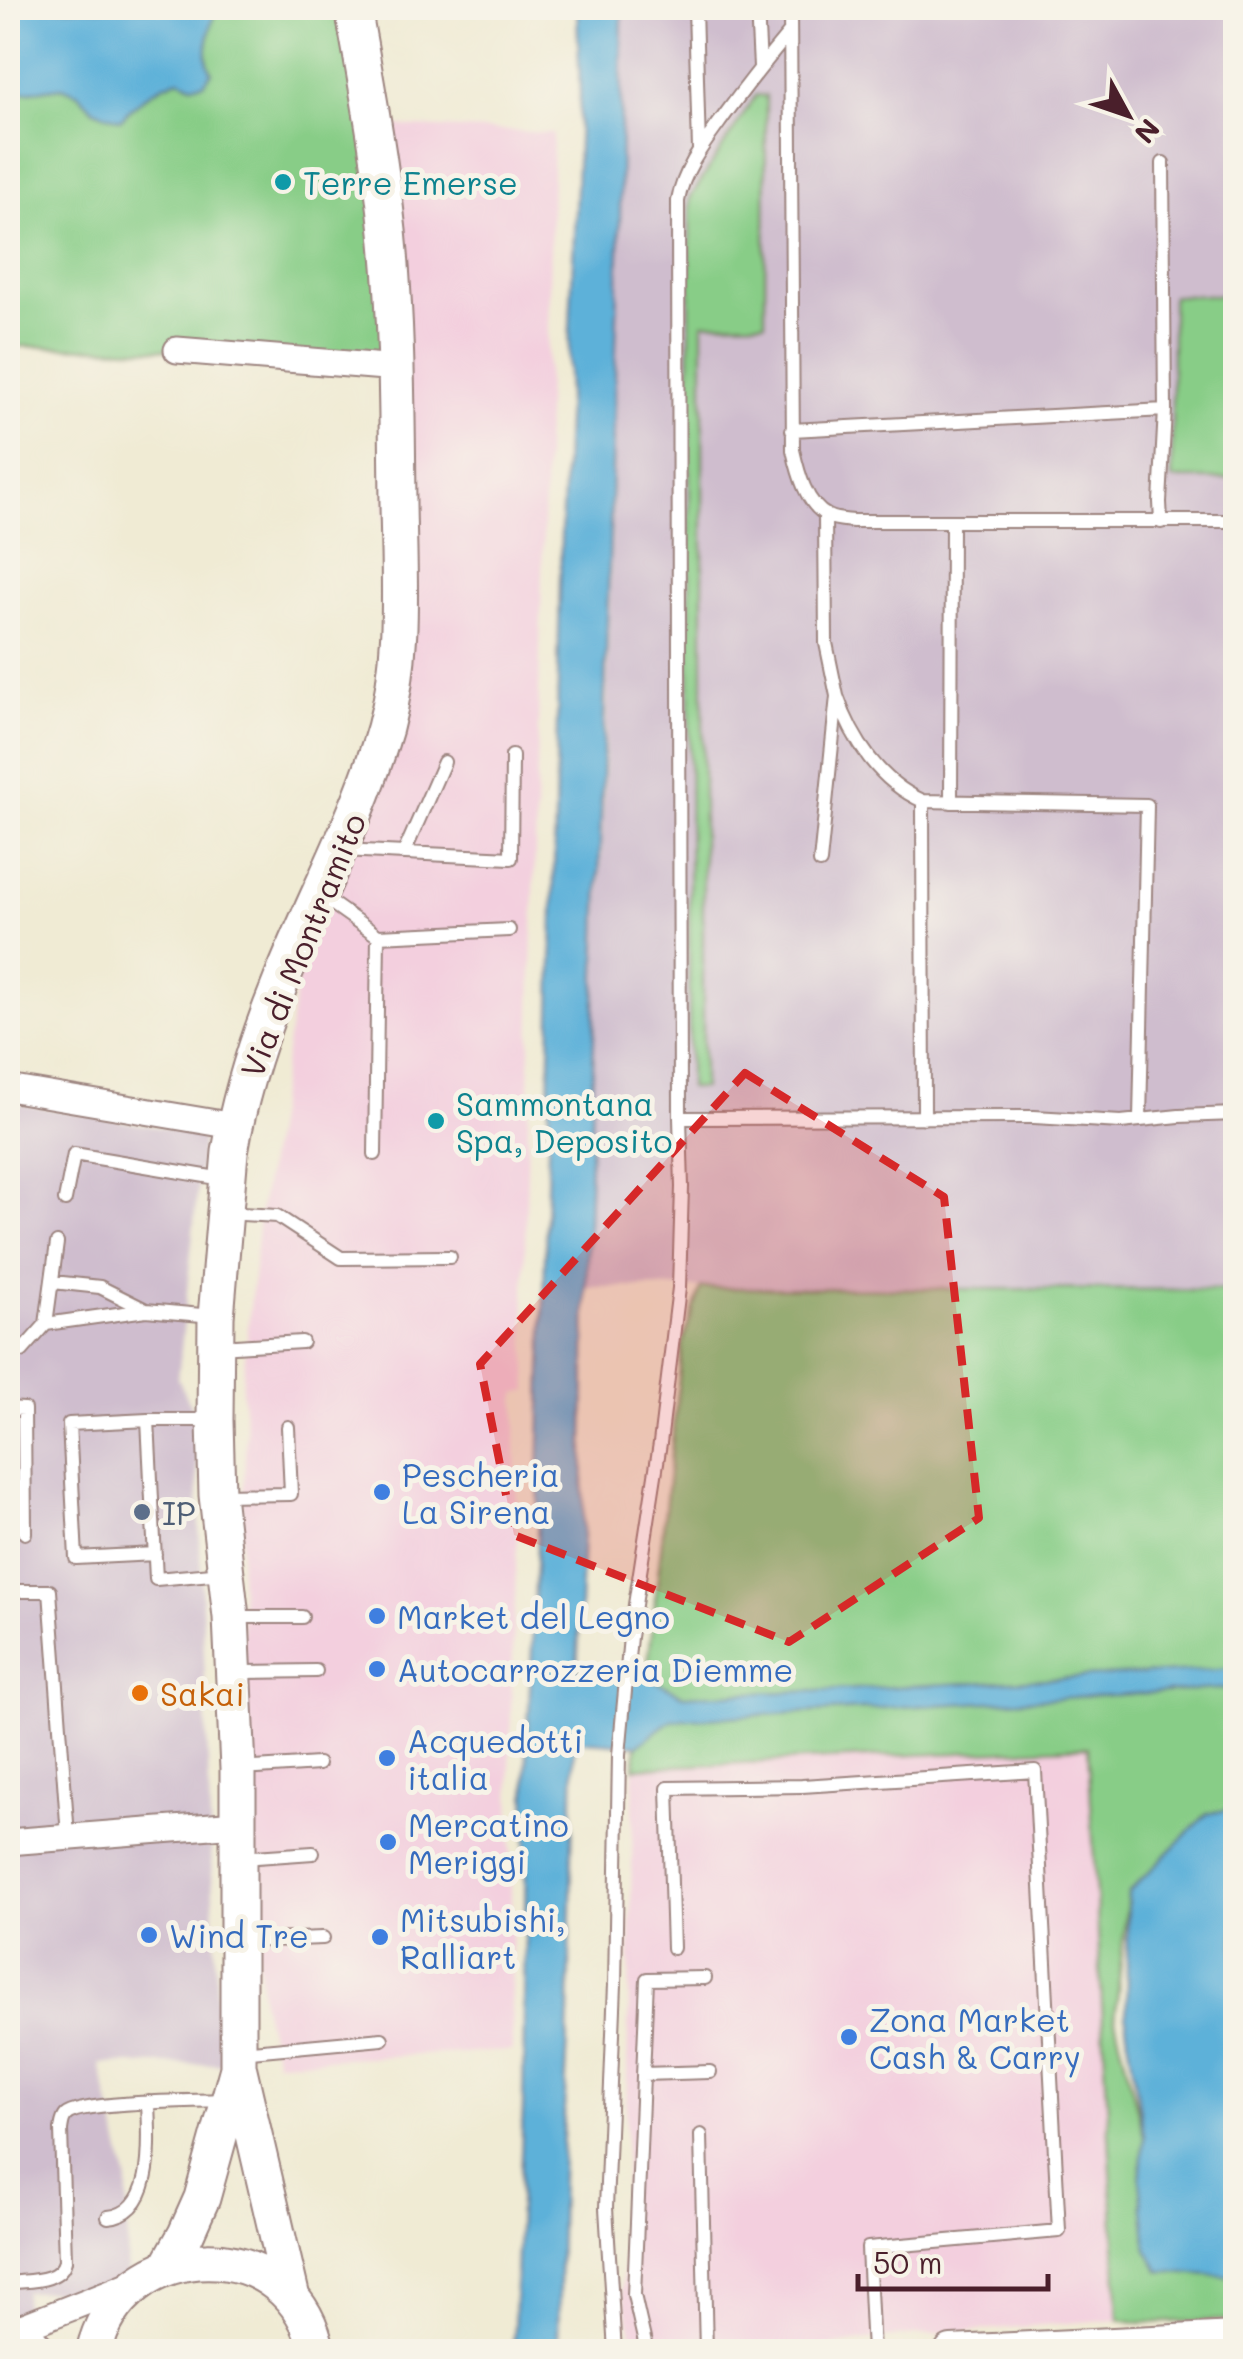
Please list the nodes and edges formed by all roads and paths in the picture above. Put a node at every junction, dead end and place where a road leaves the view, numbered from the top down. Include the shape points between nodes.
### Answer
1 (353, 8) edge
2 (695, 8) edge
3 (757, 8) edge
4 (790, 8) edge
5 (790, 32) junction
6 (760, 67) junction
7 (698, 152) junction
8 (1162, 164) dead end
9 (177, 350) dead end
10 (397, 368) junction
11 (1165, 410) junction
12 (792, 430) junction
13 (825, 515) junction
14 (1236, 521) edge
15 (952, 522) junction
16 (1161, 522) junction
17 (837, 696) junction
18 (512, 756) dead end
19 (444, 762) dead end
20 (922, 801) junction
21 (951, 802) junction
22 (339, 850) junction
23 (404, 853) junction
24 (820, 862) dead end
25 (320, 894) junction
26 (509, 930) dead end
27 (378, 936) junction
28 (8, 1088) edge
29 (1236, 1114) edge
30 (680, 1118) junction
31 (924, 1118) junction
32 (1140, 1119) junction
33 (234, 1126) junction
34 (375, 1154) dead end
35 (225, 1197) junction
36 (66, 1200) dead end
37 (57, 1242) dead end
38 (450, 1257) dead end
39 (53, 1282) junction
40 (146, 1310) junction
41 (46, 1324) junction
42 (215, 1332) junction
43 (302, 1342) dead end
44 (8, 1349) edge
45 (8, 1408) edge
46 (148, 1420) junction
47 (215, 1420) junction
48 (288, 1427) dead end
49 (217, 1496) junction
50 (25, 1533) dead end
51 (155, 1554) junction
52 (224, 1573) junction
53 (8, 1590) edge
54 (231, 1617) junction
55 (302, 1617) dead end
56 (316, 1670) dead end
57 (233, 1672) junction
58 (318, 1764) dead end
59 (238, 1769) junction
60 (68, 1836) junction
61 (237, 1841) junction
62 (8, 1842) edge
63 (314, 1852) dead end
64 (322, 1938) dead end
65 (238, 1941) junction
66 (673, 1948) dead end
67 (705, 1978) dead end
68 (382, 2039) dead end
69 (710, 2072) dead end
70 (235, 2073) junction
71 (643, 2074) junction
72 (148, 2102) junction
73 (700, 2134) dead end
74 (108, 2217) dead end
75 (154, 2273) junction
76 (8, 2283) edge
77 (292, 2298) junction
78 (19, 2335) edge
79 (1236, 2338) edge
80 (320, 2349) edge
81 (46, 2352) edge
82 (94, 2352) edge
83 (615, 2352) edge
84 (646, 2352) edge
85 (706, 2352) edge
86 (873, 2352) edge
87 (950, 2352) edge

1 - 10 main road, Via di Montramito via 380,165
2 - 7 lane
3 - 6 lane
4 - 5 lane
5 - 6 lane
5 - 12 lane
6 - 7 lane
7 - 30 lane via 678,201
8 - 11 lane
9 - 10 street
10 - 22 main road, Via di Montramito via 395,679 378,752
11 - 12 lane
11 - 16 lane
12 - 13 lane via 800,478
13 - 15 lane
13 - 17 lane via 826,643
14 - 16 lane
15 - 16 lane
15 - 21 lane
17 - 20 lane via 874,764
17 - 24 lane
18 - 23 lane via 511,858
19 - 23 lane
20 - 21 lane
20 - 31 lane
21 - 32 lane via 1146,805
22 - 23 lane
22 - 25 main road, Via di Montramito
25 - 27 lane
25 - 33 main road, Via di Montramito via 281,980
26 - 27 lane
27 - 34 lane
28 - 33 street
29 - 32 lane
30 - 31 lane
30 - 83 lane via 679,1288 619,1755 606,2208
31 - 32 lane
33 - 35 main road, Via di Montramito
35 - 36 lane via 74,1154
35 - 38 lane via 277,1216 341,1258
35 - 42 main road, Via di Montramito
37 - 39 lane
39 - 40 lane via 100,1287
39 - 41 lane
40 - 41 lane
40 - 42 lane
41 - 44 lane via 22,1351
42 - 43 lane
42 - 47 main road, Via di Montramito
45 - 50 lane via 24,1409
46 - 47 lane
46 - 51 lane
46 - 51 lane via 69,1424 76,1558
47 - 49 main road, Via di Montramito
48 - 49 lane via 291,1494
49 - 52 main road, Via di Montramito
51 - 52 lane via 156,1579
52 - 54 main road, Via di Montramito
53 - 60 lane via 50,1591
54 - 55 lane
54 - 57 main road, Via di Montramito
56 - 57 lane
57 - 59 main road, Via di Montramito
58 - 59 lane
59 - 61 main road, Via di Montramito
60 - 61 street
60 - 62 street
61 - 63 lane
61 - 65 main road, Via di Montramito
64 - 65 lane
65 - 70 main road, Via di Montramito
66 - 86 lane via 668,1788 1035,1771 1059,2232 868,2248
67 - 71 lane via 647,1979
68 - 70 lane
69 - 71 lane
70 - 72 lane
70 - 75 main road, Via di Montramito via 198,2208
70 - 77 main road, Via di Montramito
71 - 84 lane via 634,2294
72 - 74 lane via 150,2153 142,2190 119,2216
72 - 76 lane via 65,2116 65,2265 55,2276
73 - 85 lane
75 - 77 main road, Via di Montramito via 187,2261 225,2261 262,2274
75 - 78 street
75 - 82 main road, Via di Montramito via 118,2300
77 - 80 main road, Via di Montramito
78 - 81 street
79 - 87 street

